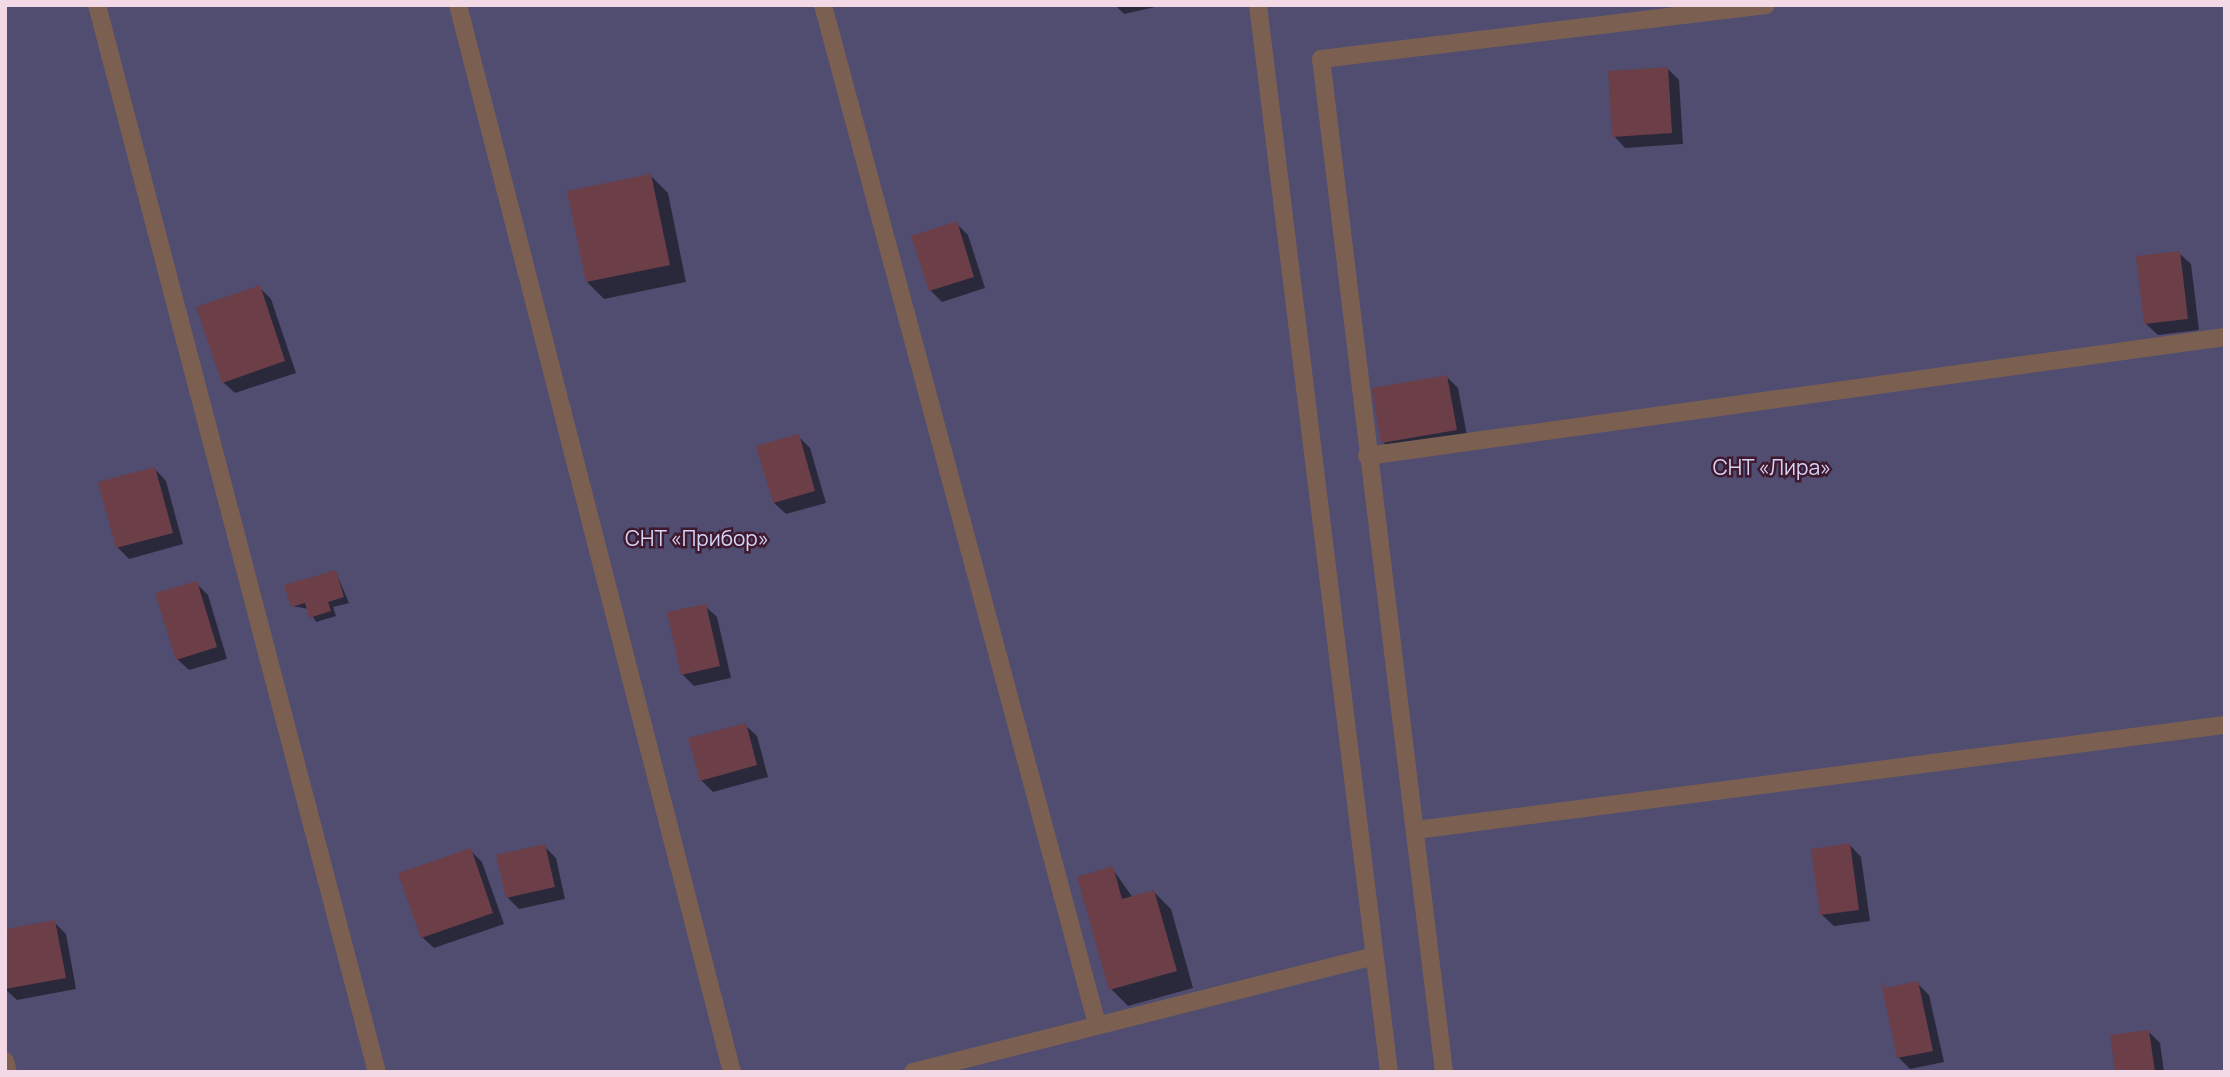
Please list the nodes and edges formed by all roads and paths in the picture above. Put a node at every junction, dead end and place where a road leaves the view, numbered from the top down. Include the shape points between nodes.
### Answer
1 (97, 5) edge
2 (458, 5) edge
3 (822, 5) edge
4 (1258, 5) edge
5 (1766, 5) edge
6 (2225, 337) edge
7 (1367, 456) junction
8 (2225, 724) edge
9 (1416, 830) junction
10 (1374, 956) junction
11 (1097, 1024) junction
12 (5, 1061) edge
13 (8, 1072) edge
14 (377, 1072) edge
15 (732, 1072) edge
16 (913, 1072) edge
17 (1389, 1072) edge
18 (1444, 1072) edge

1 - 14 street
2 - 15 street
3 - 11 street
4 - 10 street
5 - 7 street via 1321,59
6 - 7 street
7 - 9 street
8 - 9 street
9 - 18 street
10 - 11 street
10 - 17 street
11 - 16 street
12 - 13 street

